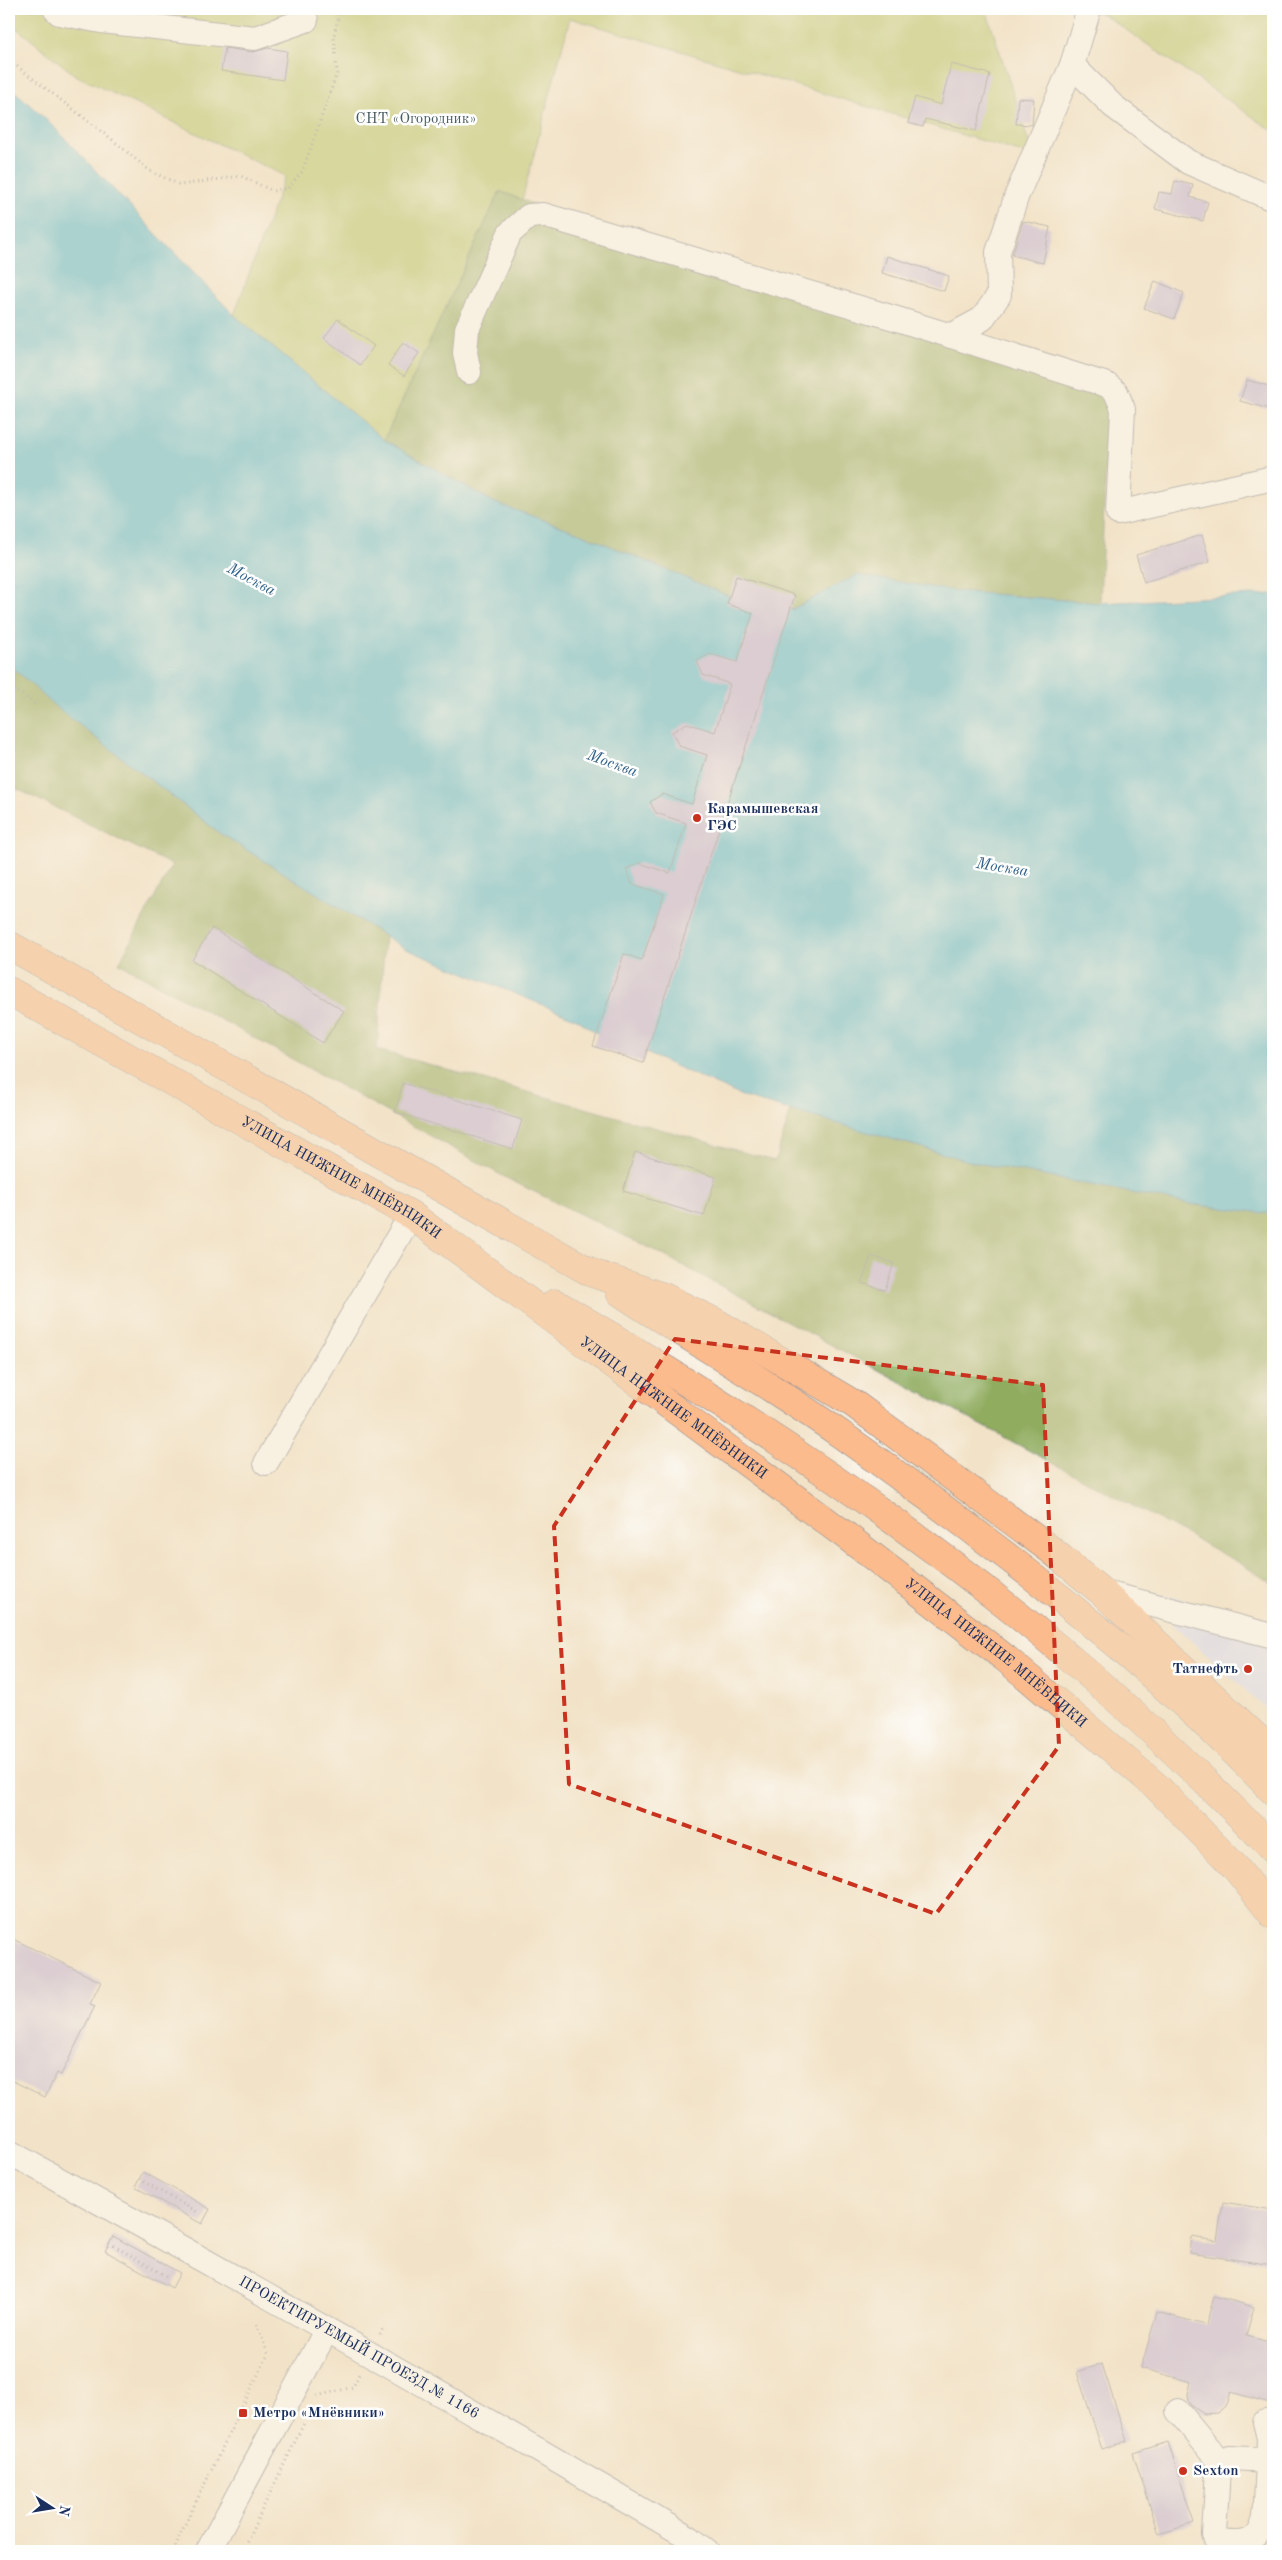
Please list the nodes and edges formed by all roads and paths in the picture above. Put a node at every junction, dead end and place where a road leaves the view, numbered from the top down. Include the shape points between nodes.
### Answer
1 (55, 9) edge
2 (340, 9) edge
3 (1089, 9) edge
4 (306, 20) dead end
5 (9, 60) edge
6 (1072, 65) junction
7 (1273, 198) edge
8 (951, 336) junction
9 (469, 372) dead end
10 (1273, 478) edge
11 (9, 686) edge
12 (35, 704) dead end
13 (9, 945) edge
14 (9, 991) edge
15 (411, 1215) junction
16 (448, 1240) junction
17 (592, 1273) junction
18 (266, 1464) dead end
19 (1102, 1592) junction
20 (1273, 1636) edge
21 (1273, 1753) edge
22 (1273, 1791) edge
23 (1273, 1849) edge
24 (1273, 1915) edge
25 (9, 2152) edge
26 (139, 2179) dead end
27 (199, 2212) dead end
28 (109, 2244) dead end
29 (168, 2277) dead end
30 (256, 2322) dead end
31 (384, 2328) dead end
32 (326, 2331) junction
33 (369, 2355) junction
34 (313, 2404) dead end
35 (1178, 2411) dead end
36 (309, 2412) dead end
37 (1265, 2422) dead end
38 (1268, 2460) junction
39 (1222, 2464) junction
40 (1270, 2503) edge
41 (1214, 2546) edge
42 (172, 2551) edge
43 (208, 2551) edge
44 (242, 2551) edge
45 (706, 2551) edge

1 - 4 street via 59,13 101,22 255,38
2 - 5 path via 334,36 338,73 302,172 288,188 273,191 241,176 180,185 150,172 109,136
3 - 6 street
6 - 7 street via 1113,106 1188,162
6 - 8 street via 1017,195 998,252 999,295 982,319
8 - 9 street via 544,215 529,216 510,232 467,329 465,352
8 - 10 street via 1100,382 1116,392 1123,409 1118,513
11 - 12 path
13 - 17 main road
14 - 15 main road, УЛИЦА НИЖНИЕ МНЁВНИКИ
15 - 16 main road, УЛИЦА НИЖНИЕ МНЁВНИКИ
15 - 18 street
16 - 23 main road via 630,1346 818,1466 1005,1604 1137,1718
16 - 24 main road, УЛИЦА НИЖНИЕ МНЁВНИКИ via 624,1374 846,1535 1005,1658 1156,1786 1235,1867
17 - 19 main road via 664,1297 797,1368 854,1404 1052,1550
17 - 22 main road via 835,1430 1028,1573 1162,1685
19 - 20 street
19 - 21 main road
25 - 32 street, ПРОЕКТИРУЕМЫЙ ПРОЕЗД № 1166
26 - 27 path
28 - 29 path
30 - 42 path via 268,2354
31 - 33 path
32 - 33 street, ПРОЕКТИРУЕМЫЙ ПРОЕЗД № 1166
32 - 43 street
33 - 34 path via 353,2387 318,2395
33 - 45 street, ПРОЕКТИРУЕМЫЙ ПРОЕЗД № 1166 via 556,2460 690,2538
35 - 39 street
36 - 44 path
37 - 38 street via 1269,2434
38 - 39 street via 1230,2458
38 - 40 street
39 - 41 street via 1216,2476
40 - 41 street via 1257,2536 1240,2543

